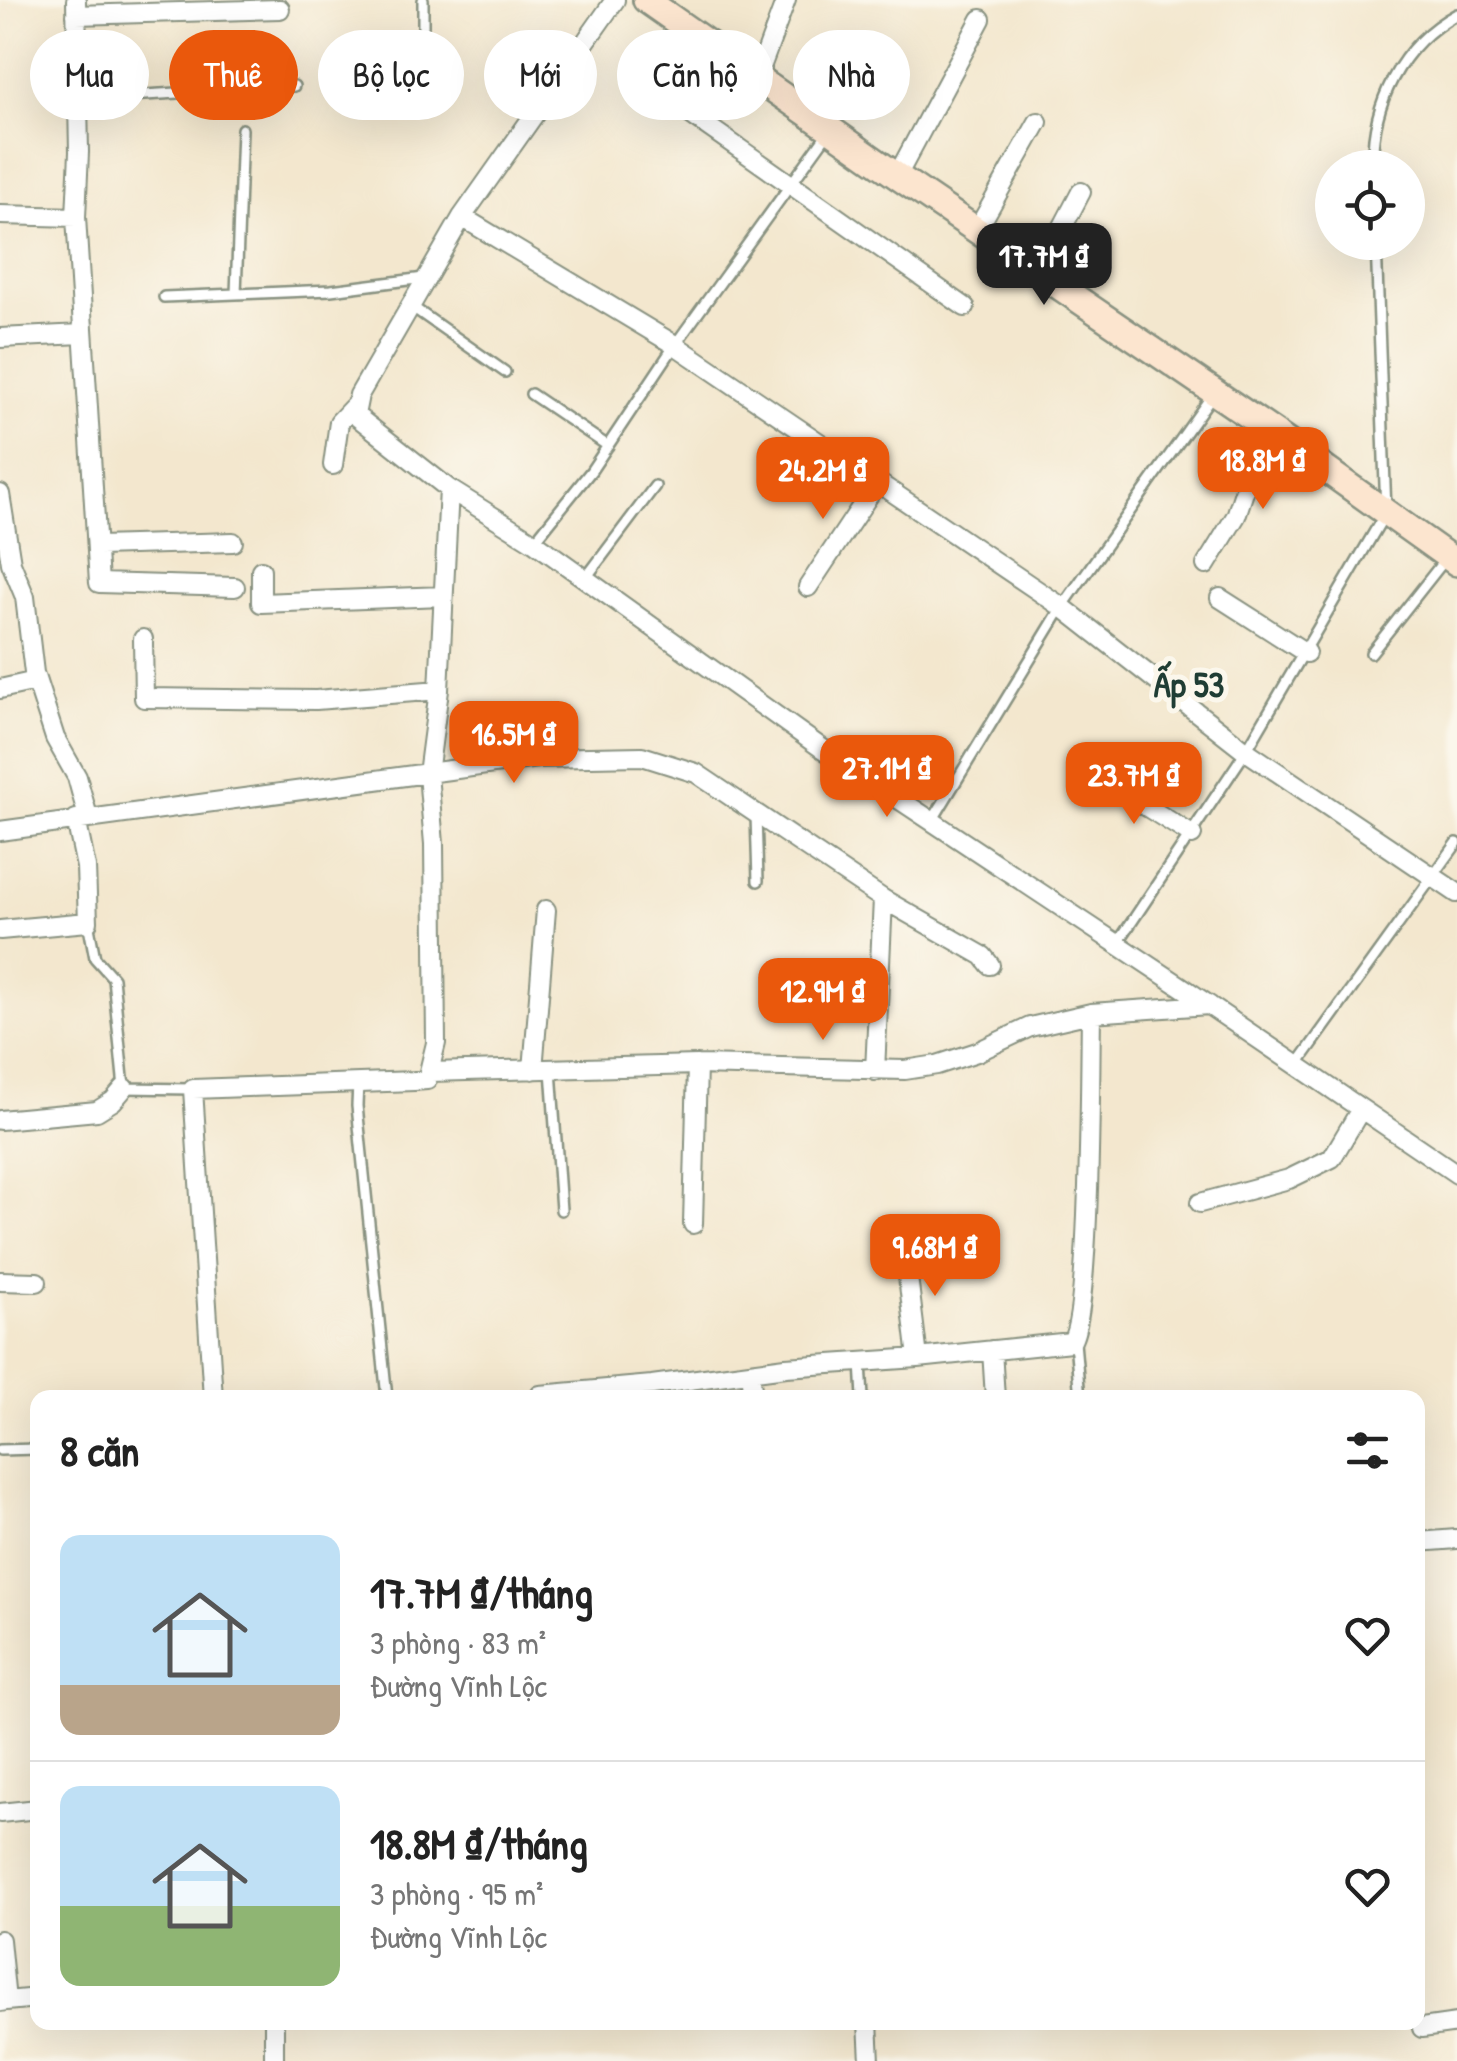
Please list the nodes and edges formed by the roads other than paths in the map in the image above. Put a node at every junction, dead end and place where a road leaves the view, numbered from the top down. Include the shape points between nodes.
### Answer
1 (423, 0) edge
2 (615, 0) edge
3 (786, 0) edge
4 (658, 4) edge
5 (76, 8) edge
6 (280, 9) dead end
7 (1457, 14) edge
8 (981, 19) dead end
9 (423, 28) dead end
10 (690, 30) edge
11 (773, 35) edge
12 (773, 89) edge
13 (78, 120) edge
14 (699, 120) edge
15 (1038, 122) dead end
16 (242, 129) dead end
17 (830, 130) junction
18 (1372, 150) edge
19 (897, 176) junction
20 (790, 184) junction
21 (1081, 192) dead end
22 (0, 215) edge
23 (76, 217) junction
24 (462, 217) junction
25 (976, 230) junction
26 (1377, 260) edge
27 (1040, 272) junction
28 (426, 278) junction
29 (236, 294) junction
30 (164, 297) dead end
31 (411, 306) junction
32 (965, 306) dead end
33 (82, 334) junction
34 (0, 338) edge
35 (675, 345) junction
36 (504, 372) dead end
37 (1215, 392) junction
38 (531, 394) dead end
39 (358, 403) junction
40 (1276, 434) junction
41 (608, 446) junction
42 (333, 465) dead end
43 (877, 483) junction
44 (655, 486) dead end
45 (448, 490) junction
46 (0, 494) edge
47 (1386, 512) junction
48 (233, 542) dead end
49 (534, 542) junction
50 (99, 546) junction
51 (1452, 560) edge
52 (1206, 565) dead end
53 (261, 570) dead end
54 (585, 578) junction
55 (235, 587) dead end
56 (808, 587) dead end
57 (443, 596) junction
58 (1220, 598) dead end
59 (1062, 606) junction
60 (143, 638) dead end
61 (1306, 653) junction
62 (1371, 653) dead end
63 (36, 681) junction
64 (0, 689) edge
65 (439, 690) junction
66 (1246, 751) junction
67 (428, 774) junction
68 (1102, 779) dead end
69 (756, 813) junction
70 (82, 818) junction
71 (932, 821) junction
72 (0, 831) edge
73 (1192, 835) junction
74 (1457, 843) edge
75 (1434, 876) junction
76 (758, 881) dead end
77 (1457, 892) edge
78 (883, 898) junction
79 (546, 910) dead end
80 (88, 922) junction
81 (0, 930) edge
82 (1117, 944) junction
83 (990, 965) dead end
84 (1210, 1005) junction
85 (1091, 1013) junction
86 (697, 1065) junction
87 (1297, 1065) junction
88 (542, 1070) junction
89 (875, 1071) junction
90 (430, 1072) junction
91 (358, 1083) junction
92 (124, 1088) junction
93 (193, 1089) junction
94 (1361, 1109) junction
95 (0, 1120) edge
96 (1457, 1174) edge
97 (1200, 1203) dead end
98 (561, 1210) dead end
99 (693, 1224) dead end
100 (904, 1244) dead end
101 (0, 1281) edge
102 (36, 1282) dead end
103 (1075, 1339) junction
104 (992, 1350) junction
105 (918, 1358) junction
106 (861, 1362) junction
107 (750, 1372) junction
108 (212, 1390) edge
109 (386, 1390) edge
110 (586, 1390) edge
111 (752, 1390) edge
112 (863, 1390) edge
113 (995, 1390) edge
114 (1079, 1390) edge
115 (30, 1449) edge
116 (0, 1450) edge
117 (1457, 1540) edge
118 (1425, 1542) edge
119 (30, 1810) edge
120 (0, 1812) edge
121 (0, 1940) edge
122 (30, 1999) edge
123 (3, 2002) edge
124 (1457, 2023) edge
125 (1425, 2028) edge
126 (274, 2030) edge
127 (868, 2030) edge
128 (274, 2061) edge
129 (870, 2061) edge

1 - 9 lane
2 - 24 street
3 - 11 street
4 - 10 main road
5 - 6 street
7 - 18 lane via 1438,24 1394,70
8 - 19 street
12 - 17 main road
13 - 23 street
14 - 20 street
15 - 25 street
16 - 29 lane
17 - 19 main road
17 - 20 lane
19 - 25 main road
20 - 32 street
20 - 35 lane
21 - 27 street
22 - 23 street
23 - 33 street
24 - 28 street
24 - 35 street
25 - 27 main road
26 - 47 lane
27 - 37 main road
28 - 29 lane
28 - 31 street
29 - 30 lane
31 - 36 lane
31 - 39 street
33 - 34 street
33 - 50 street
35 - 41 lane
35 - 43 street
37 - 40 main road
37 - 59 lane
38 - 41 lane
39 - 42 street via 339,422
39 - 45 street via 355,415
40 - 47 main road
40 - 52 street
41 - 49 lane
43 - 56 street
43 - 59 street
44 - 54 lane
45 - 49 street
45 - 57 street
46 - 63 street via 11,563 25,596
47 - 51 main road
47 - 61 lane
48 - 50 street
49 - 54 street
50 - 55 street via 100,583
51 - 62 lane
53 - 57 street via 261,603
54 - 71 street
57 - 65 street
58 - 61 street
59 - 66 street
59 - 71 lane
60 - 65 street via 144,698 316,700
61 - 66 lane
63 - 64 street
63 - 70 street via 77,778
65 - 67 street
66 - 73 lane
66 - 75 street
67 - 69 street via 538,758 642,756 696,772
67 - 70 street
67 - 90 street via 436,1026
68 - 73 street
69 - 76 lane
69 - 78 street
70 - 72 street
70 - 80 street
71 - 82 street
73 - 82 lane
74 - 75 lane
75 - 77 street
75 - 87 lane
78 - 83 street
78 - 89 street
79 - 88 street
80 - 81 street
80 - 92 lane via 95,958 112,978
82 - 84 street
84 - 85 street
84 - 87 street
85 - 89 street via 1030,1027 937,1065
85 - 103 street via 1087,1203
86 - 88 street
86 - 89 street
86 - 99 street
87 - 94 street
88 - 90 street
88 - 98 lane
90 - 91 street via 428,1080
91 - 93 street
91 - 109 lane
92 - 93 lane
92 - 95 street via 98,1111
93 - 108 street
94 - 96 street
94 - 97 street via 1332,1158 1290,1180
100 - 105 street
101 - 102 street
103 - 104 street
103 - 114 lane
104 - 105 street
104 - 113 street
105 - 106 street
106 - 107 street
106 - 112 lane
107 - 110 street
107 - 111 street
115 - 116 lane
117 - 118 street
119 - 120 street
121 - 123 street
122 - 123 street
124 - 125 street
126 - 128 street
127 - 129 street

